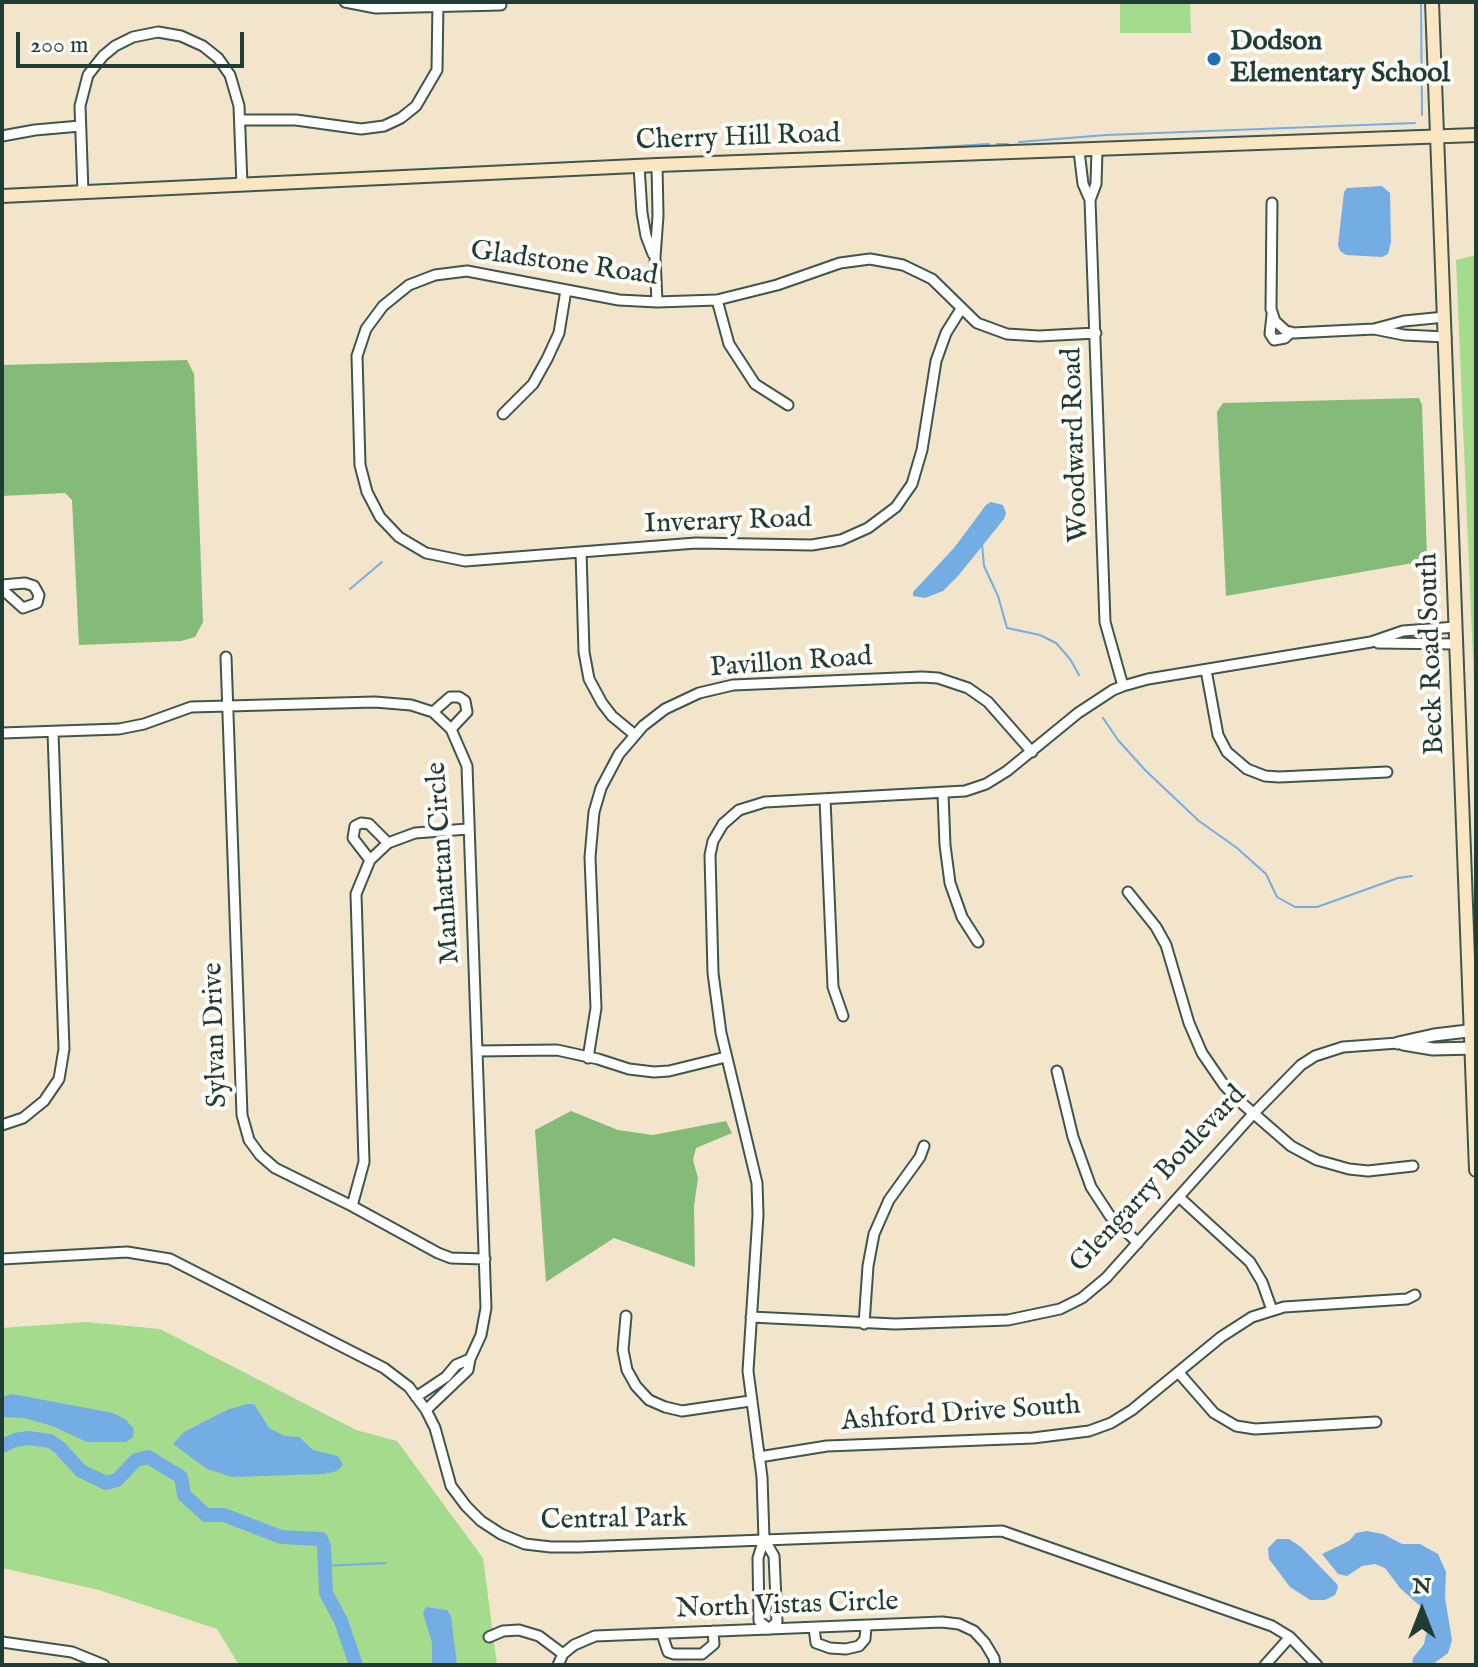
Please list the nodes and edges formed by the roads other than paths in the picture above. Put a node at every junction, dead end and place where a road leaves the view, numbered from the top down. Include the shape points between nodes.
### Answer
1 (345, 2) edge
2 (1432, 2) edge
3 (438, 4) edge
4 (501, 5) dead end
5 (240, 120) junction
6 (80, 126) junction
7 (1476, 135) edge
8 (2, 136) edge
9 (1438, 137) junction
10 (1097, 150) junction
11 (1079, 151) junction
12 (657, 165) junction
13 (639, 166) junction
14 (242, 185) junction
15 (83, 192) junction
16 (2, 196) edge
17 (1090, 200) junction
18 (1272, 203) dead end
19 (655, 257) junction
20 (566, 290) junction
21 (717, 300) junction
22 (657, 302) junction
23 (961, 309) junction
24 (1445, 317) junction
25 (1374, 329) junction
26 (1096, 333) junction
27 (1446, 337) junction
28 (788, 405) dead end
29 (503, 414) dead end
30 (581, 552) junction
31 (426, 553) joint
32 (1456, 627) junction
33 (1371, 642) junction
34 (1457, 644) junction
35 (226, 657) dead end
36 (1206, 670) junction
37 (1123, 686) junction
38 (228, 707) junction
39 (433, 712) junction
40 (451, 729) junction
41 (53, 732) junction
42 (2, 733) edge
43 (635, 735) junction
44 (1032, 752) junction
45 (1387, 772) dead end
46 (943, 794) junction
47 (825, 799) junction
48 (468, 829) junction
49 (388, 843) junction
50 (370, 860) junction
51 (1128, 892) dead end
52 (978, 942) dead end
53 (843, 1016) dead end
54 (1474, 1031) edge
55 (1398, 1043) junction
56 (1474, 1048) edge
57 (477, 1051) junction
58 (726, 1057) junction
59 (588, 1058) junction
60 (1057, 1071) dead end
61 (1253, 1114) junction
62 (2, 1125) edge
63 (1476, 1138) edge
64 (924, 1146) dead end
65 (1476, 1159) edge
66 (1413, 1166) dead end
67 (1476, 1170) edge
68 (1179, 1197) junction
69 (352, 1206) junction
70 (1138, 1243) junction
71 (2, 1259) edge
72 (485, 1259) junction
73 (1415, 1295) dead end
74 (1272, 1310) junction
75 (626, 1316) dead end
76 (751, 1317) junction
77 (864, 1324) junction
78 (470, 1359) junction
79 (1179, 1373) junction
80 (416, 1397) junction
81 (750, 1401) junction
82 (426, 1410) junction
83 (1376, 1422) dead end
84 (759, 1457) junction
85 (764, 1539) junction
86 (866, 1626) junction
87 (814, 1628) junction
88 (769, 1629) junction
89 (713, 1631) junction
90 (662, 1634) junction
91 (489, 1637) dead end
92 (1290, 1637) junction
93 (2, 1642) edge
94 (563, 1654) junction
95 (104, 1665) edge
96 (558, 1665) edge
97 (995, 1665) edge
98 (1265, 1665) edge
99 (1317, 1665) edge

1 - 3 street via 376,8
2 - 9 main road, Beck Road South
3 - 4 street
3 - 5 street via 437,70 416,106 401,118 361,129 282,119
5 - 6 street via 237,93 218,58 190,39 158,32 133,37 103,56 82,92
5 - 14 street
6 - 8 street
6 - 15 street
7 - 9 main road, Cherry Hill Road
9 - 10 main road, Cherry Hill Road
9 - 24 main road, Beck Road South
10 - 11 main road, Cherry Hill Road
10 - 17 street, Woodward Road
11 - 12 main road, Cherry Hill Road
11 - 17 street, Woodward Road
12 - 13 main road, Cherry Hill Road
12 - 19 street
13 - 14 main road, Cherry Hill Road
13 - 19 street via 646,236
14 - 15 main road, Cherry Hill Road
15 - 16 main road, Cherry Hill Road
17 - 26 street, Woodward Road
18 - 25 street via 1272,315 1281,327 1296,333
19 - 22 street
20 - 22 street, Gladstone Road
20 - 29 street via 559,333 547,359 533,384
20 - 31 street, Gladstone Road via 467,271 435,275 409,285 366,329 357,356 360,465 367,492 399,537
21 - 22 street, Gladstone Road
21 - 23 street, Gladstone Road via 870,259 903,265 932,279
21 - 28 street via 729,344 755,384
23 - 26 street, Gladstone Road via 977,323 1007,334
23 - 30 street, Inverary Road via 936,361 912,484 896,507 868,528 812,545 696,543
24 - 25 street
24 - 27 main road, Beck Road South
25 - 27 street
26 - 37 street, Woodward Road via 1105,622
27 - 32 main road, Beck Road South
30 - 31 street, Inverary Road via 465,561
30 - 43 street via 589,679 612,716
32 - 33 street via 1403,631
32 - 34 main road, Beck Road South
33 - 34 street
33 - 36 street
34 - 54 main road, Beck Road South
35 - 38 street, Sylvan Drive
36 - 37 street
36 - 45 street via 1218,735 1227,752 1247,769 1279,777
37 - 44 street via 1094,701
38 - 39 street via 375,702
38 - 41 street via 191,707 119,729
38 - 69 street, Sylvan Drive via 244,1126 253,1146 275,1168
39 - 40 street, Manhattan Circle
39 - 40 street via 450,697 465,701 467,712
40 - 48 street, Manhattan Circle via 467,766
41 - 42 street
41 - 62 street via 64,1049 59,1079 44,1101 23,1118
43 - 44 street, Pavillon Road via 675,703 722,686 922,677 953,682 981,696
43 - 59 street, Pavillon Road via 607,774 592,823 596,1008
44 - 46 street via 986,784
46 - 47 street
46 - 52 street via 950,883
47 - 53 street via 833,987
47 - 58 street via 758,803 729,818 713,841 709,870 714,984
48 - 49 street via 415,833
48 - 57 street, Manhattan Circle
49 - 50 street
49 - 50 street via 369,824 355,826 353,838
50 - 69 street via 356,894 364,1162
51 - 61 street via 1166,945 1202,1053
54 - 55 street, Glengarry Boulevard
54 - 56 main road, Beck Road South
55 - 56 street, Glengarry Boulevard
55 - 61 street, Glengarry Boulevard via 1343,1047 1315,1056 1289,1074
56 - 63 main road, Beck Road South
57 - 59 street via 544,1049
57 - 72 street, Manhattan Circle
58 - 59 street via 654,1072
58 - 76 street via 757,1183
60 - 70 street via 1091,1187 1110,1216
61 - 66 street via 1301,1153 1325,1163 1368,1171
61 - 68 street, Glengarry Boulevard
63 - 65 main road, Beck Road South
64 - 77 street via 874,1234
65 - 67 main road, Beck Road South
68 - 70 street, Glengarry Boulevard
68 - 74 street via 1250,1262
69 - 72 street, Sylvan Drive via 451,1258
70 - 77 street, Glengarry Boulevard via 1093,1290 1047,1313 1008,1320
71 - 80 street, Central Park via 127,1252 170,1259 384,1368
72 - 78 street, Manhattan Circle via 486,1308
73 - 74 street, Ashford Drive South
74 - 79 street, Ashford Drive South via 1233,1328
75 - 81 street via 624,1360 630,1378 649,1400 682,1411
76 - 77 street, Glengarry Boulevard
76 - 81 street
78 - 80 street
78 - 82 street, Manhattan Circle via 468,1370
79 - 83 street via 1214,1413 1236,1426
79 - 84 street, Ashford Drive South via 1119,1419 1079,1434 827,1446
80 - 82 street, Central Park
81 - 84 street
82 - 85 street, Central Park via 451,1486 481,1521 525,1544
84 - 85 street
85 - 88 street via 758,1558 759,1622
85 - 88 street via 774,1556 777,1622
85 - 92 street, Central Park via 1002,1531 1247,1616
86 - 87 street, North Vistas Circle
86 - 87 street via 859,1646 846,1649 816,1643
86 - 97 street, North Vistas Circle via 967,1626 985,1643
87 - 88 street, North Vistas Circle
88 - 89 street, North Vistas Circle
89 - 90 street, North Vistas Circle
89 - 90 street via 714,1644 702,1654 668,1652
90 - 94 street, North Vistas Circle via 595,1636
91 - 94 street via 519,1630 539,1636
92 - 98 street
92 - 99 street, Central Park
93 - 95 street via 72,1652
94 - 96 street

